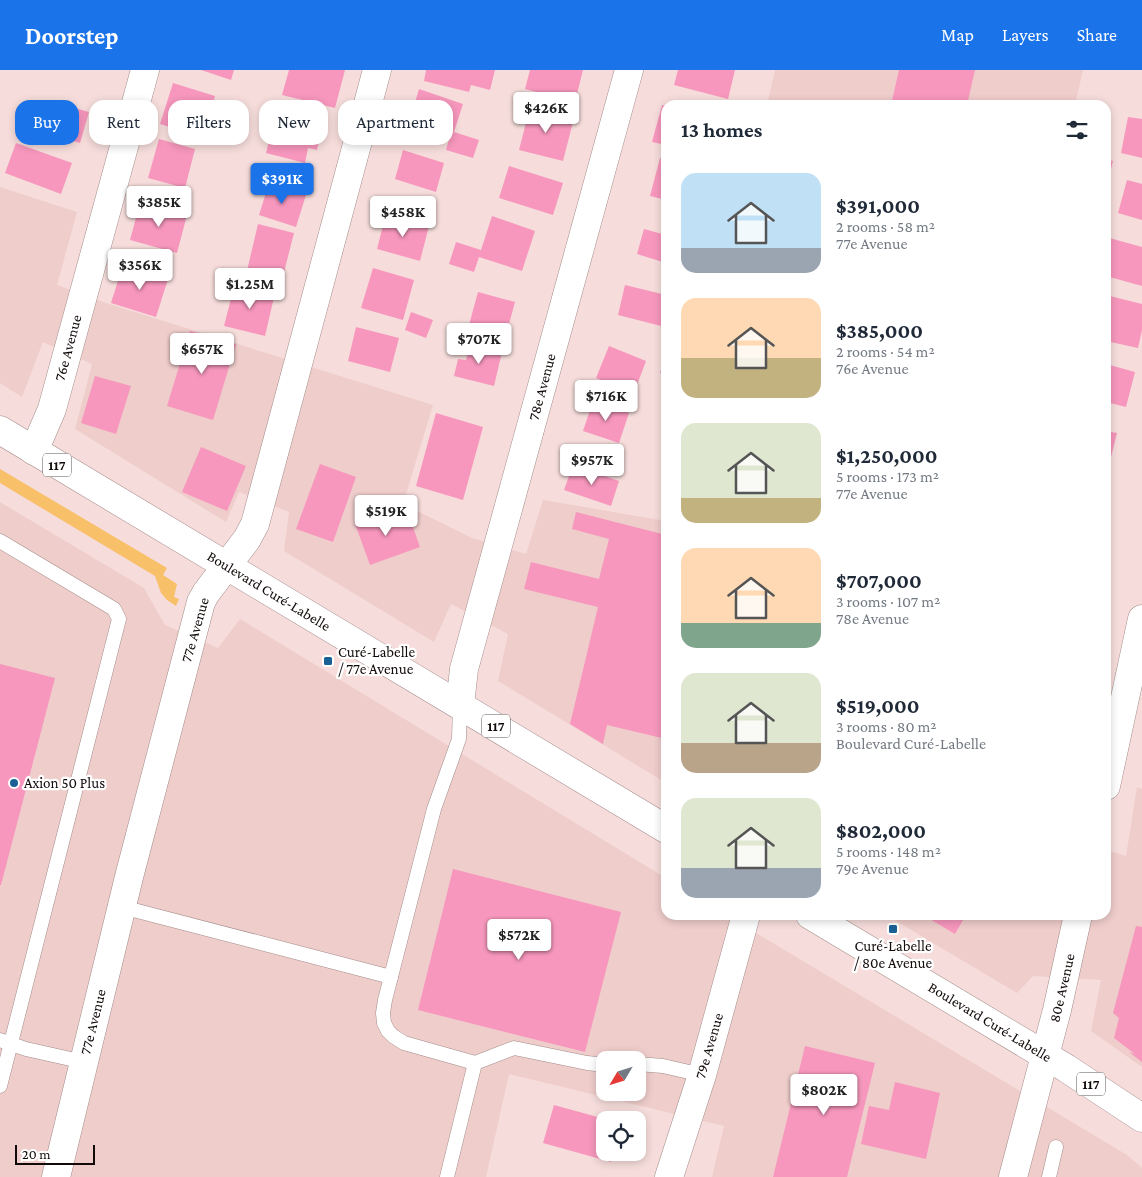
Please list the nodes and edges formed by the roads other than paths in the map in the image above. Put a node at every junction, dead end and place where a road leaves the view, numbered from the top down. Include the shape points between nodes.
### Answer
1 (145, 70) edge
2 (377, 70) edge
3 (629, 70) edge
4 (0, 430) edge
5 (34, 451) junction
6 (0, 542) edge
7 (226, 566) junction
8 (1142, 618) edge
9 (460, 706) junction
10 (1111, 763) edge
11 (661, 825) edge
12 (122, 907) junction
13 (745, 920) edge
14 (818, 920) edge
15 (1077, 920) edge
16 (391, 977) junction
17 (5, 1041) edge
18 (1046, 1056) junction
19 (84, 1062) junction
20 (475, 1063) junction
21 (596, 1064) edge
22 (646, 1065) edge
23 (702, 1075) junction
24 (0, 1086) edge
25 (1142, 1118) edge
26 (1056, 1147) dead end
27 (56, 1177) edge
28 (447, 1177) edge
29 (669, 1177) edge
30 (1013, 1177) edge
31 (1049, 1177) edge

1 - 5 street, 76e Avenue via 52,409
2 - 7 street, 77e Avenue via 255,524
3 - 9 street, 78e Avenue via 464,669
4 - 5 street, Boulevard Curé-Labelle / 117
5 - 7 street, Boulevard Curé-Labelle / 117
6 - 17 lane via 114,609 119,619
7 - 9 street, Boulevard Curé-Labelle / 117
7 - 12 street, 77e Avenue via 201,602
8 - 10 street
9 - 11 street, Boulevard Curé-Labelle / 117
9 - 16 lane via 459,739 434,809
12 - 16 lane
12 - 19 street, 77e Avenue
13 - 23 street, 79e Avenue
14 - 18 street, Boulevard Curé-Labelle / 117
15 - 18 street, 80e Avenue
16 - 20 lane via 383,1013 388,1031 404,1043
17 - 19 lane
17 - 24 lane
18 - 25 street, Boulevard Curé-Labelle / 117
18 - 30 street, 80e Avenue
19 - 27 street, 77e Avenue
20 - 21 lane via 514,1048
20 - 28 lane
22 - 23 lane
23 - 29 street, 79e Avenue
26 - 31 lane

